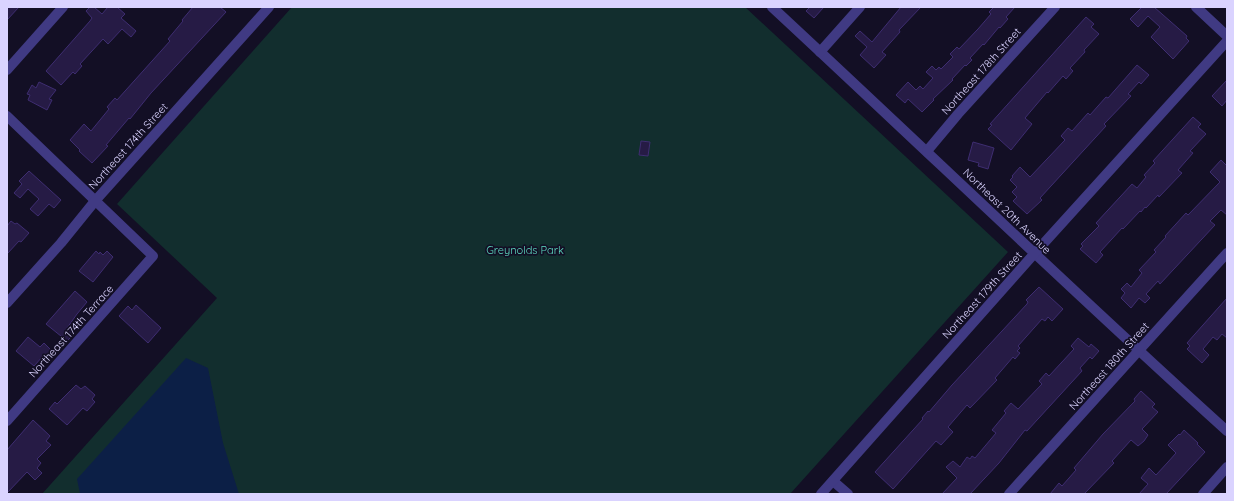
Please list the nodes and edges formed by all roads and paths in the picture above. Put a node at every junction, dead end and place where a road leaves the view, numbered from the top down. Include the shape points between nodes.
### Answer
1 (63, 7) edge
2 (269, 7) edge
3 (772, 7) edge
4 (860, 7) edge
5 (1055, 7) edge
6 (1196, 7) edge
7 (1227, 36) edge
8 (1227, 41) edge
9 (820, 52) junction
10 (7, 70) edge
11 (7, 116) edge
12 (927, 151) junction
13 (95, 201) junction
14 (1227, 253) edge
15 (1034, 254) junction
16 (7, 303) edge
17 (1138, 352) junction
18 (7, 421) edge
19 (1227, 431) edge
20 (1227, 467) edge
21 (833, 480) junction
22 (821, 494) edge
23 (848, 494) edge
24 (1009, 494) edge
25 (1203, 494) edge

1 - 10 street
2 - 13 street, Northeast 174th Street
3 - 9 street, Northeast 20th Avenue
4 - 9 street
5 - 12 street, Northeast 178th Street
6 - 7 street
8 - 15 street, Northeast 179th Street
9 - 12 street, Northeast 20th Avenue
11 - 13 street
12 - 15 street, Northeast 20th Avenue
13 - 16 street, Northeast 174th Street
13 - 18 street, Northeast 174th Terrace via 154,256
14 - 17 street, Northeast 180th Street
15 - 17 street, Northeast 20th Avenue
15 - 21 street, Northeast 179th Street
17 - 19 street, Northeast 20th Avenue
17 - 24 street, Northeast 180th Street
20 - 25 street
21 - 22 street, Northeast 179th Street
21 - 23 street

